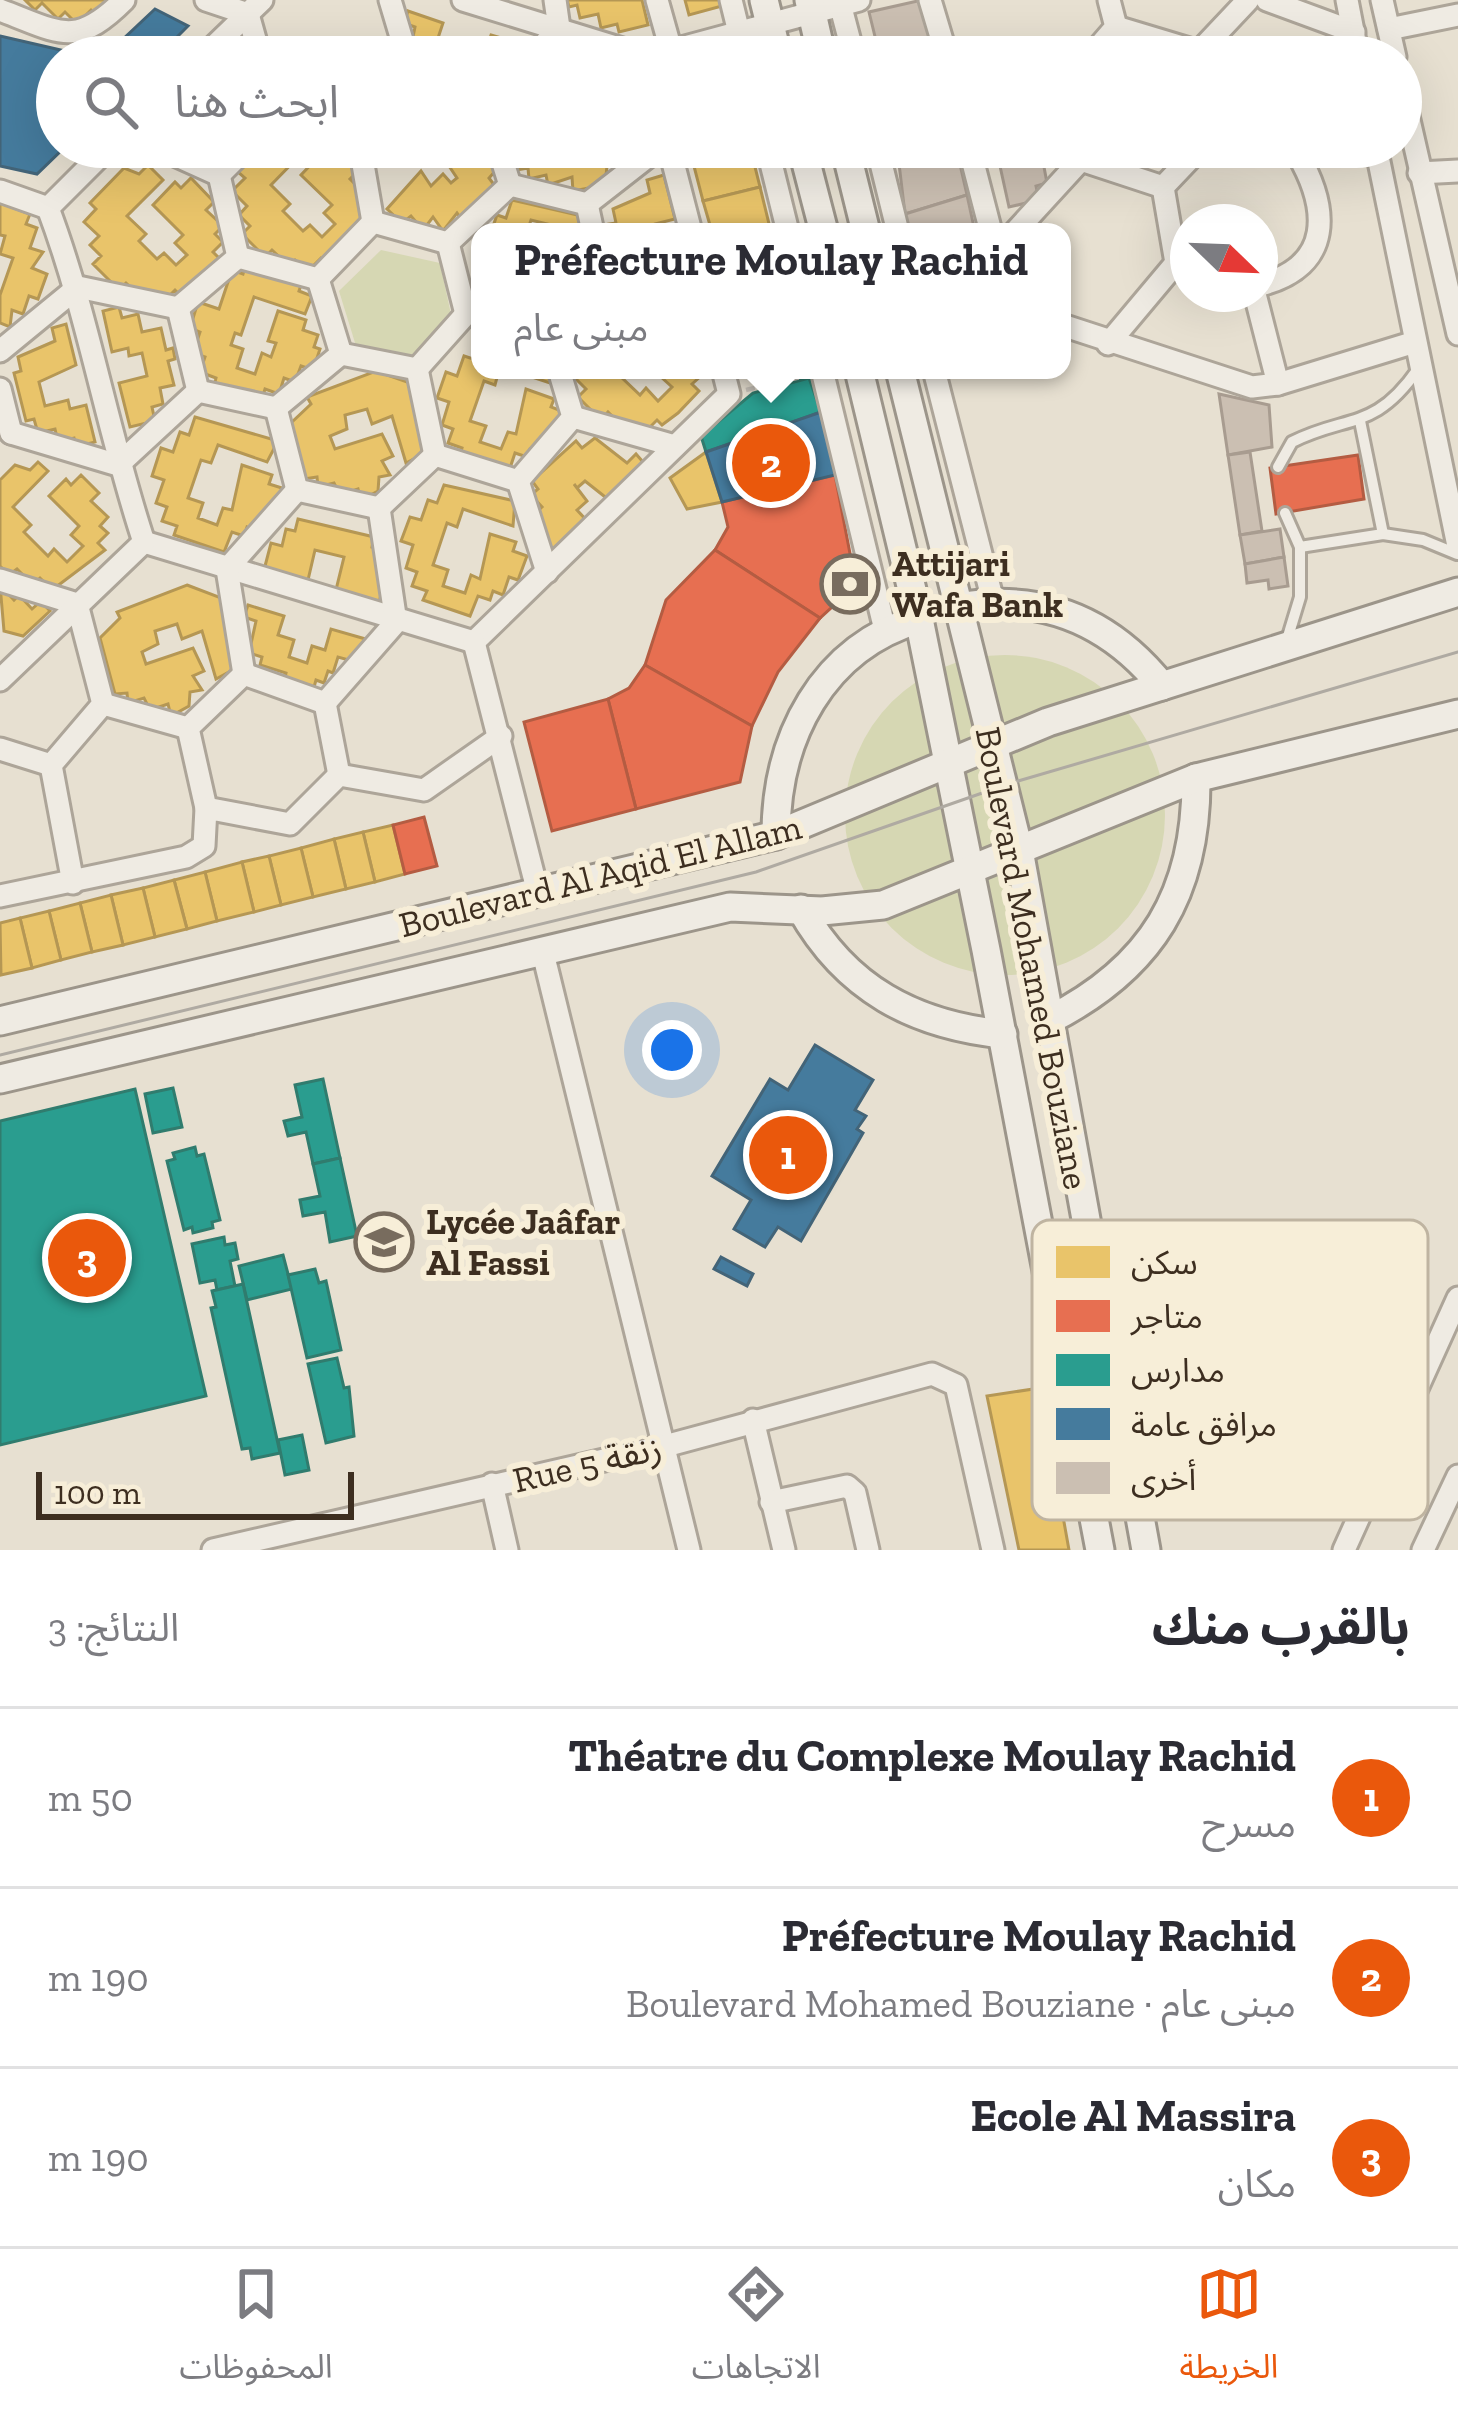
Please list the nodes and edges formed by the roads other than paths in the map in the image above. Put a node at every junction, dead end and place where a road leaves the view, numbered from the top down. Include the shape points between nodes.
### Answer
1 (124, 0) edge
2 (206, 0) edge
3 (390, 0) edge
4 (463, 0) edge
5 (555, 0) edge
6 (657, 0) edge
7 (731, 0) edge
8 (930, 0) edge
9 (1109, 0) edge
10 (1248, 0) edge
11 (1267, 0) edge
12 (1346, 0) edge
13 (1382, 0) edge
14 (846, 2) edge
15 (810, 6) edge
16 (255, 7) edge
17 (0, 10) edge
18 (767, 12) edge
19 (1458, 15) edge
20 (1116, 27) junction
21 (559, 28) junction
22 (1389, 29) junction
23 (739, 32) junction
24 (1354, 32) junction
25 (225, 36) edge
26 (401, 36) edge
27 (552, 36) edge
28 (584, 36) edge
29 (667, 36) edge
30 (724, 36) edge
31 (740, 36) edge
32 (817, 36) edge
33 (851, 36) edge
34 (941, 36) edge
35 (1108, 36) edge
36 (1144, 36) edge
37 (1216, 36) edge
38 (1355, 36) edge
39 (1390, 36) edge
40 (88, 168) edge
41 (204, 168) edge
42 (226, 168) edge
43 (364, 168) edge
44 (504, 168) edge
45 (636, 168) edge
46 (671, 168) edge
47 (772, 168) edge
48 (807, 168) edge
49 (850, 168) edge
50 (882, 168) edge
51 (974, 168) edge
52 (1068, 168) edge
53 (1115, 168) edge
54 (1181, 168) edge
55 (1303, 168) edge
56 (1380, 168) edge
57 (1418, 168) edge
58 (1458, 171) edge
59 (1419, 173) junction
60 (219, 175) junction
61 (509, 185) junction
62 (1163, 187) junction
63 (0, 191) edge
64 (587, 204) junction
65 (48, 208) junction
66 (1170, 215) edge
67 (373, 222) junction
68 (591, 223) edge
69 (688, 223) edge
70 (786, 223) edge
71 (822, 223) edge
72 (864, 223) edge
73 (896, 223) edge
74 (989, 223) edge
75 (1022, 223) edge
76 (448, 243) junction
77 (238, 257) junction
78 (1170, 277) edge
79 (317, 279) junction
80 (1278, 279) edge
81 (78, 286) junction
82 (178, 308) junction
83 (471, 310) edge
84 (1260, 312) edge
85 (471, 318) edge
86 (1071, 329) edge
87 (1458, 334) edge
88 (1415, 342) junction
89 (1108, 344) junction
90 (0, 351) edge
91 (340, 354) junction
92 (1420, 367) junction
93 (417, 369) junction
94 (562, 379) edge
95 (725, 379) edge
96 (824, 379) edge
97 (861, 379) edge
98 (902, 379) edge
99 (936, 379) edge
100 (1278, 384) junction
101 (0, 389) edge
102 (198, 391) junction
103 (276, 407) junction
104 (573, 417) junction
105 (1360, 421) junction
106 (6, 439) edge
107 (675, 446) junction
108 (435, 455) junction
109 (118, 465) junction
110 (1278, 467) dead end
111 (518, 481) junction
112 (297, 490) junction
113 (380, 508) junction
114 (1285, 513) dead end
115 (1383, 534) junction
116 (144, 542) junction
117 (1300, 547) junction
118 (1458, 550) edge
119 (227, 569) junction
120 (547, 572) junction
121 (0, 580) edge
122 (1458, 592) edge
123 (993, 601) junction
124 (76, 604) junction
125 (958, 607) junction
126 (919, 620) junction
127 (396, 622) junction
128 (884, 630) junction
129 (474, 642) junction
130 (1284, 647) junction
131 (244, 674) junction
132 (0, 680) edge
133 (1162, 686) junction
134 (325, 703) junction
135 (103, 704) junction
136 (1458, 714) edge
137 (188, 728) junction
138 (500, 736) junction
139 (992, 743) junction
140 (0, 749) edge
141 (946, 763) junction
142 (51, 765) junction
143 (339, 775) junction
144 (1196, 778) junction
145 (206, 808) junction
146 (776, 835) junction
147 (1019, 850) junction
148 (967, 872) junction
149 (73, 883) junction
150 (538, 893) junction
151 (0, 896) edge
152 (802, 909) junction
153 (543, 953) junction
154 (1049, 1020) junction
155 (0, 1021) edge
156 (1004, 1034) junction
157 (0, 1078) edge
158 (1039, 1220) edge
159 (1086, 1220) edge
160 (1458, 1298) edge
161 (1428, 1364) edge
162 (753, 1420) junction
163 (665, 1446) junction
164 (1458, 1476) edge
165 (492, 1484) junction
166 (771, 1502) junction
167 (1094, 1520) edge
168 (1141, 1520) edge
169 (1357, 1520) edge
170 (214, 1550) edge
171 (507, 1550) edge
172 (689, 1550) edge
173 (784, 1550) edge
174 (868, 1550) edge
175 (993, 1550) edge
176 (1100, 1550) edge
177 (1147, 1550) edge
178 (1343, 1550) edge
179 (1424, 1550) edge

1 - 17 street via 81,33
2 - 16 street
3 - 26 street
4 - 21 street
5 - 21 street
6 - 29 street
7 - 23 street
8 - 34 street
9 - 20 street
10 - 37 street
11 - 24 street
12 - 24 street
13 - 22 street
14 - 15 street
14 - 33 street
15 - 18 street
15 - 32 main road
16 - 25 street
18 - 23 street
19 - 22 street
20 - 35 street
20 - 36 street
21 - 27 street
21 - 28 street
22 - 39 street
23 - 30 street
23 - 31 street
24 - 38 street
40 - 65 street
41 - 60 street
42 - 60 street
43 - 67 street
44 - 61 street
45 - 64 street
46 - 69 street
47 - 70 street
48 - 71 main road
49 - 72 main road
50 - 73 street
51 - 74 street
52 - 75 street
53 - 62 street
54 - 62 street
55 - 80 street via 1321,202 1317,237 1291,274
56 - 88 street
57 - 59 street
58 - 59 street
59 - 87 street
60 - 77 street
61 - 64 street
61 - 76 street
62 - 66 street
63 - 65 street
64 - 68 street
65 - 81 street
67 - 76 street
67 - 79 street
76 - 83 street
77 - 79 street
77 - 82 street
78 - 89 street
79 - 91 street
81 - 82 street
81 - 90 street
81 - 109 street
82 - 102 street
84 - 100 street
85 - 93 street
86 - 89 street
88 - 92 street
88 - 100 street
89 - 100 street via 1242,386
91 - 93 street
91 - 103 street
92 - 105 lane
92 - 118 street
93 - 108 street
94 - 104 street
95 - 107 street via 729,394
96 - 128 street
97 - 126 main road, Boulevard Mohamed Bouziane
98 - 125 main road, Boulevard Mohamed Bouziane
99 - 123 street
101 - 106 street
102 - 103 street
102 - 109 street
103 - 112 street
104 - 107 street
104 - 111 street
105 - 110 lane via 1292,442
105 - 115 lane
106 - 109 street
107 - 120 street
108 - 111 street
108 - 113 street
109 - 116 street
111 - 120 street
112 - 113 street
112 - 119 street
113 - 127 street
114 - 117 lane
115 - 117 lane
115 - 118 lane
116 - 119 street
116 - 124 street
117 - 130 lane via 1300,596
119 - 127 street
119 - 131 street
120 - 129 street
121 - 124 street
122 - 130 main road, Boulevard Al Aqid El Allam
123 - 125 main road
123 - 133 main road via 1048,607 1101,628
124 - 132 street
124 - 135 street
125 - 139 main road, Boulevard Mohamed Bouziane
126 - 128 main road
126 - 141 main road, Boulevard Mohamed Bouziane
127 - 129 street
127 - 134 street
128 - 146 main road via 830,674 801,717 782,765
129 - 138 street
130 - 133 main road, Boulevard Al Aqid El Allam
131 - 134 street
131 - 137 street
133 - 139 main road, Boulevard Al Aqid El Allam
134 - 143 street
135 - 137 street
135 - 142 street
136 - 144 main road, Boulevard Al Aqid El Allam
137 - 145 street
138 - 143 street via 417,792
138 - 150 street
139 - 141 main road, Boulevard Al Aqid El Allam
139 - 147 main road, Boulevard Mohamed Bouziane
140 - 142 street
141 - 146 main road, Boulevard Al Aqid El Allam
141 - 148 main road, Boulevard Mohamed Bouziane
142 - 149 street
143 - 145 street via 290,824
144 - 147 main road, Boulevard Al Aqid El Allam
144 - 154 main road via 1191,859 1164,921 1119,976
145 - 149 street via 199,851
146 - 150 main road, Boulevard Al Aqid El Allam
147 - 148 main road, Boulevard Al Aqid El Allam
147 - 154 main road, Boulevard Mohamed Bouziane
148 - 152 main road, Boulevard Al Aqid El Allam via 883,904
148 - 156 main road, Boulevard Mohamed Bouziane
149 - 151 street
150 - 155 main road, Boulevard Al Aqid El Allam
152 - 153 main road, Boulevard Al Aqid El Allam via 730,908
152 - 156 main road via 820,942 870,991 932,1022
153 - 157 main road, Boulevard Al Aqid El Allam
153 - 163 street
154 - 159 main road, Boulevard Mohamed Bouziane
156 - 158 main road, Boulevard Mohamed Bouziane
160 - 161 street
162 - 163 street, Rue 5 زنقة
162 - 166 street
162 - 175 street, Rue 5 زنقة via 932,1374 956,1385
163 - 165 street, Rue 5 زنقة
163 - 172 street
164 - 179 street
165 - 170 street, Rue 5 زنقة
165 - 171 street
166 - 173 street
166 - 174 street via 847,1486
167 - 176 main road, Boulevard Mohamed Bouziane
168 - 177 main road, Boulevard Mohamed Bouziane
169 - 178 street

